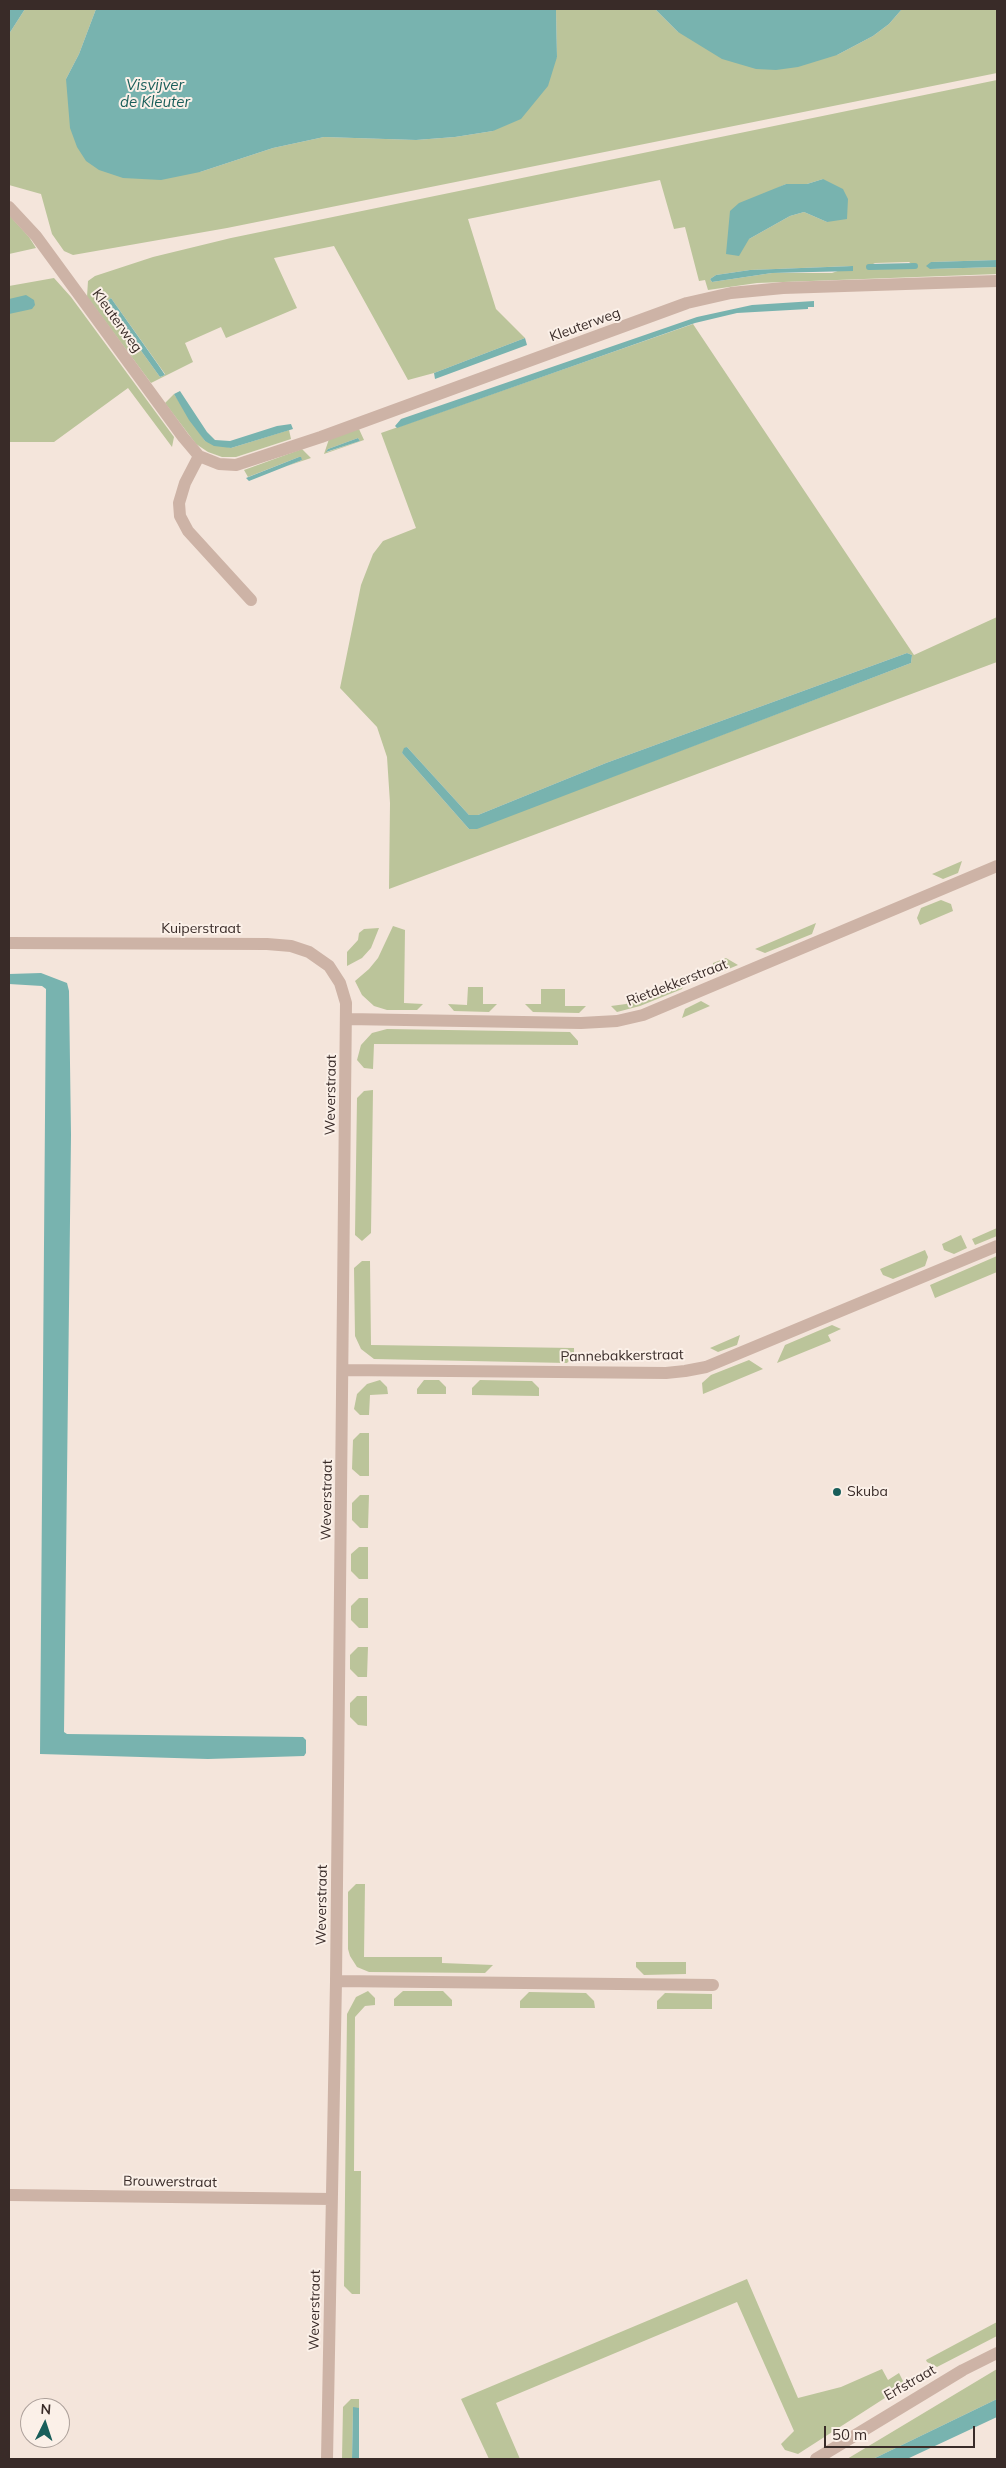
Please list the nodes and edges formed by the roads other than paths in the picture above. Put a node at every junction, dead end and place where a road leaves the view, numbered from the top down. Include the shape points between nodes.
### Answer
1 (9, 207) edge
2 (997, 281) edge
3 (199, 456) junction
4 (251, 600) dead end
5 (997, 866) edge
6 (9, 943) edge
7 (347, 1020) junction
8 (997, 1246) edge
9 (343, 1370) junction
10 (336, 1981) junction
11 (713, 1985) dead end
12 (9, 2195) edge
13 (332, 2199) junction
14 (997, 2353) edge
15 (327, 2459) edge
16 (816, 2459) edge

1 - 3 street, Kleuterweg via 36,236
2 - 3 street, Kleuterweg via 783,288 731,293 687,304 236,465 220,464
3 - 4 street via 185,483 179,503 180,516 188,531
5 - 7 street, Rietdekkerstraat via 642,1015 616,1021 581,1023
6 - 7 street, Kuiperstraat via 291,946 309,952 329,966 340,983
7 - 9 street, Weverstraat
8 - 9 street, Pannebakkerstraat via 706,1367 685,1371
9 - 10 street, Weverstraat
10 - 11 street
10 - 13 street, Weverstraat
12 - 13 street, Brouwerstraat
13 - 15 street, Weverstraat
14 - 16 street, Erfstraat via 963,2370

